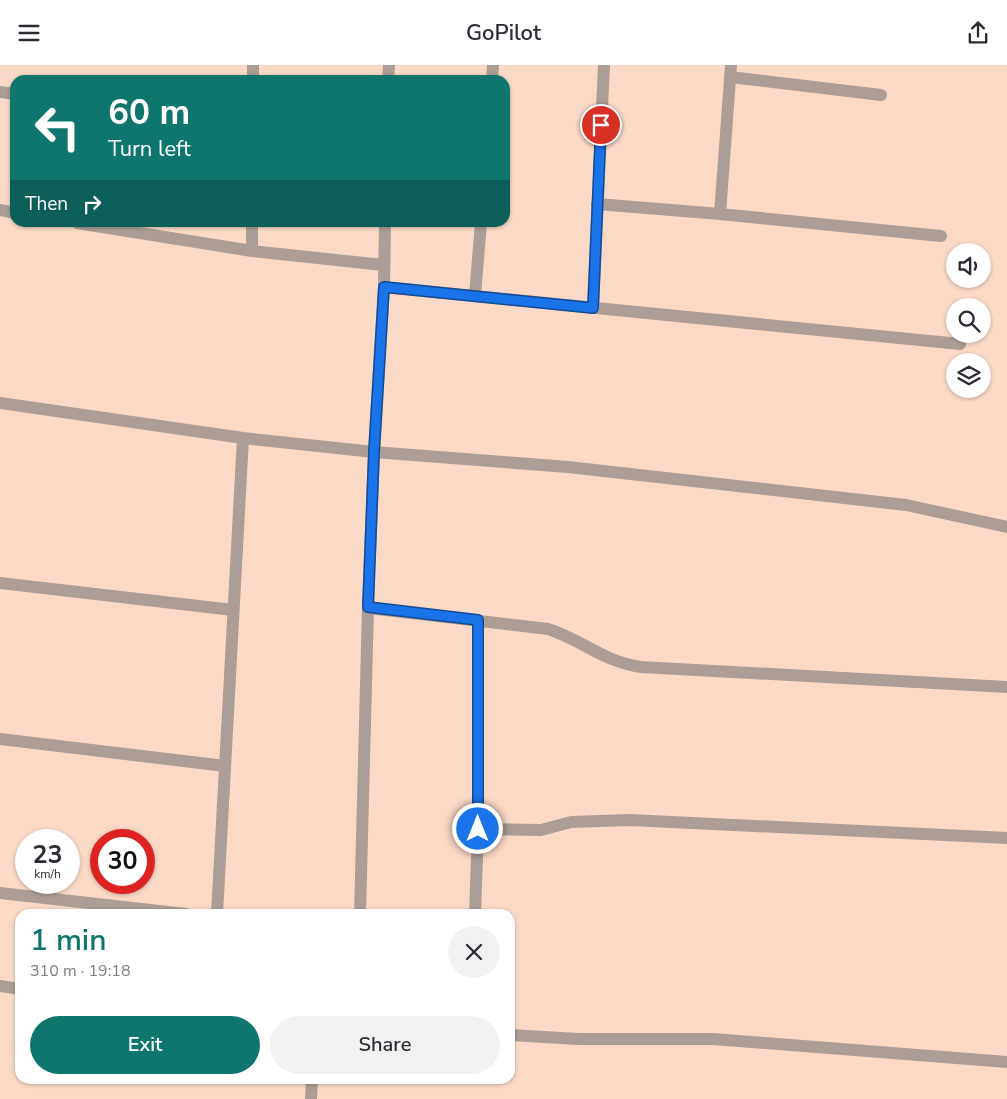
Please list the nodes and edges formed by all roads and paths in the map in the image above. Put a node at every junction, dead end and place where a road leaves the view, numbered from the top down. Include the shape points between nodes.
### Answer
1 (604, 65) edge
2 (731, 71) edge
3 (881, 95) dead end
4 (597, 204) junction
5 (720, 213) junction
6 (102, 227) edge
7 (252, 227) edge
8 (384, 227) edge
9 (481, 227) edge
10 (941, 236) dead end
11 (252, 251) junction
12 (383, 265) junction
13 (384, 287) junction
14 (475, 295) junction
15 (593, 308) junction
16 (960, 344) dead end
17 (0, 403) edge
18 (243, 438) junction
19 (374, 452) junction
20 (1007, 527) edge
21 (0, 583) edge
22 (368, 607) junction
23 (233, 610) junction
24 (478, 620) junction
25 (1007, 687) edge
26 (0, 739) edge
27 (226, 766) junction
28 (478, 829) junction
29 (1007, 838) edge
30 (0, 893) edge
31 (142, 909) edge
32 (217, 909) edge
33 (360, 909) edge
34 (475, 909) edge
35 (0, 986) edge
36 (15, 988) edge
37 (515, 1035) edge
38 (1007, 1061) edge
39 (312, 1084) edge
40 (311, 1099) edge

1 - 4 street
2 - 3 street
2 - 5 street
4 - 5 street
4 - 15 street
5 - 10 street
6 - 11 street
7 - 11 street
8 - 12 street
9 - 14 street
11 - 12 street
12 - 13 street
13 - 14 street
13 - 19 street
14 - 15 street
15 - 16 street
17 - 18 street
18 - 19 street
18 - 23 street
19 - 20 street via 568,467 906,505
19 - 22 street
21 - 23 street
22 - 24 street
22 - 33 street
23 - 27 street
24 - 25 street via 562,633 607,659 641,667
24 - 28 street
26 - 27 street
27 - 32 street
28 - 29 street via 541,830 571,822 630,820
28 - 34 street
30 - 31 street
35 - 36 street
37 - 38 street via 578,1039 713,1039
39 - 40 street

